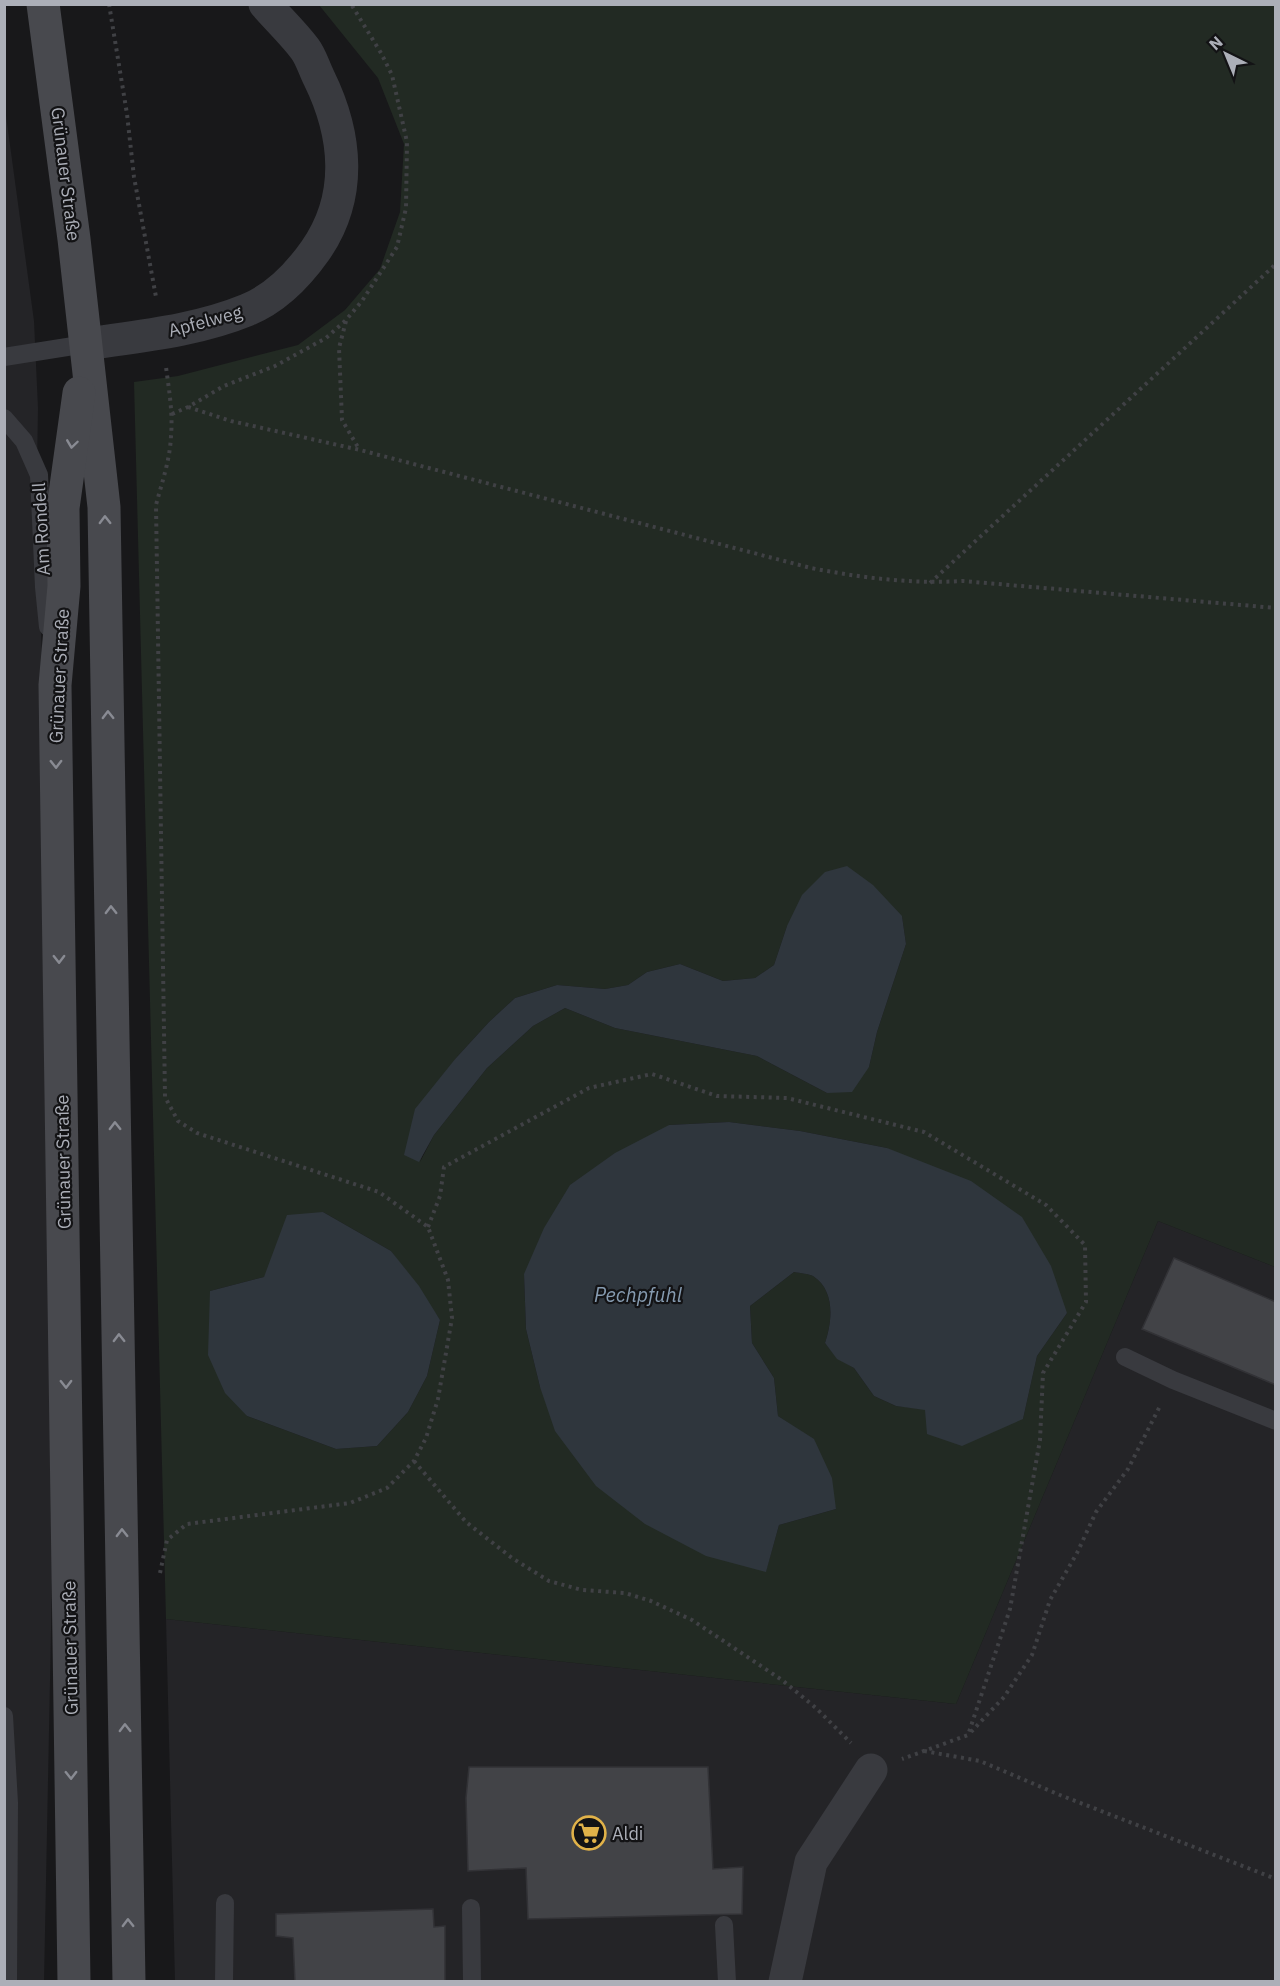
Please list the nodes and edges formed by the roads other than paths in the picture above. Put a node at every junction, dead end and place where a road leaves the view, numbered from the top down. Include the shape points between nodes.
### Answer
1 (43, 4) edge
2 (265, 4) edge
3 (86, 344) junction
4 (4, 357) edge
5 (4, 418) edge
6 (55, 686) junction
7 (1125, 1357) dead end
8 (1275, 1421) edge
9 (4, 1716) edge
10 (871, 1770) road end
11 (225, 1903) dead end
12 (471, 1908) dead end
13 (724, 1925) dead end
14 (8, 1982) edge
15 (74, 1982) edge
16 (129, 1982) edge
17 (224, 1982) edge
18 (472, 1982) edge
19 (726, 1982) edge
20 (785, 1982) edge

1 - 3 main road, Grünauer Straße
2 - 3 street, Apfelweg via 306,50 331,103 339,132 341,183 324,238 306,264 280,290 248,310 195,327
3 - 4 lane
3 -> 6 main road, Grünauer Straße via 63,508 64,586
16 -> 3 main road, Grünauer Straße via 104,507
5 - 6 lane, Am Rondell via 24,441 39,475 44,587
6 -> 15 main road, Grünauer Straße
7 - 8 lane
9 - 14 lane via 9,1803
10 - 20 street via 811,1862
11 - 17 lane
12 - 18 lane
13 - 19 lane

